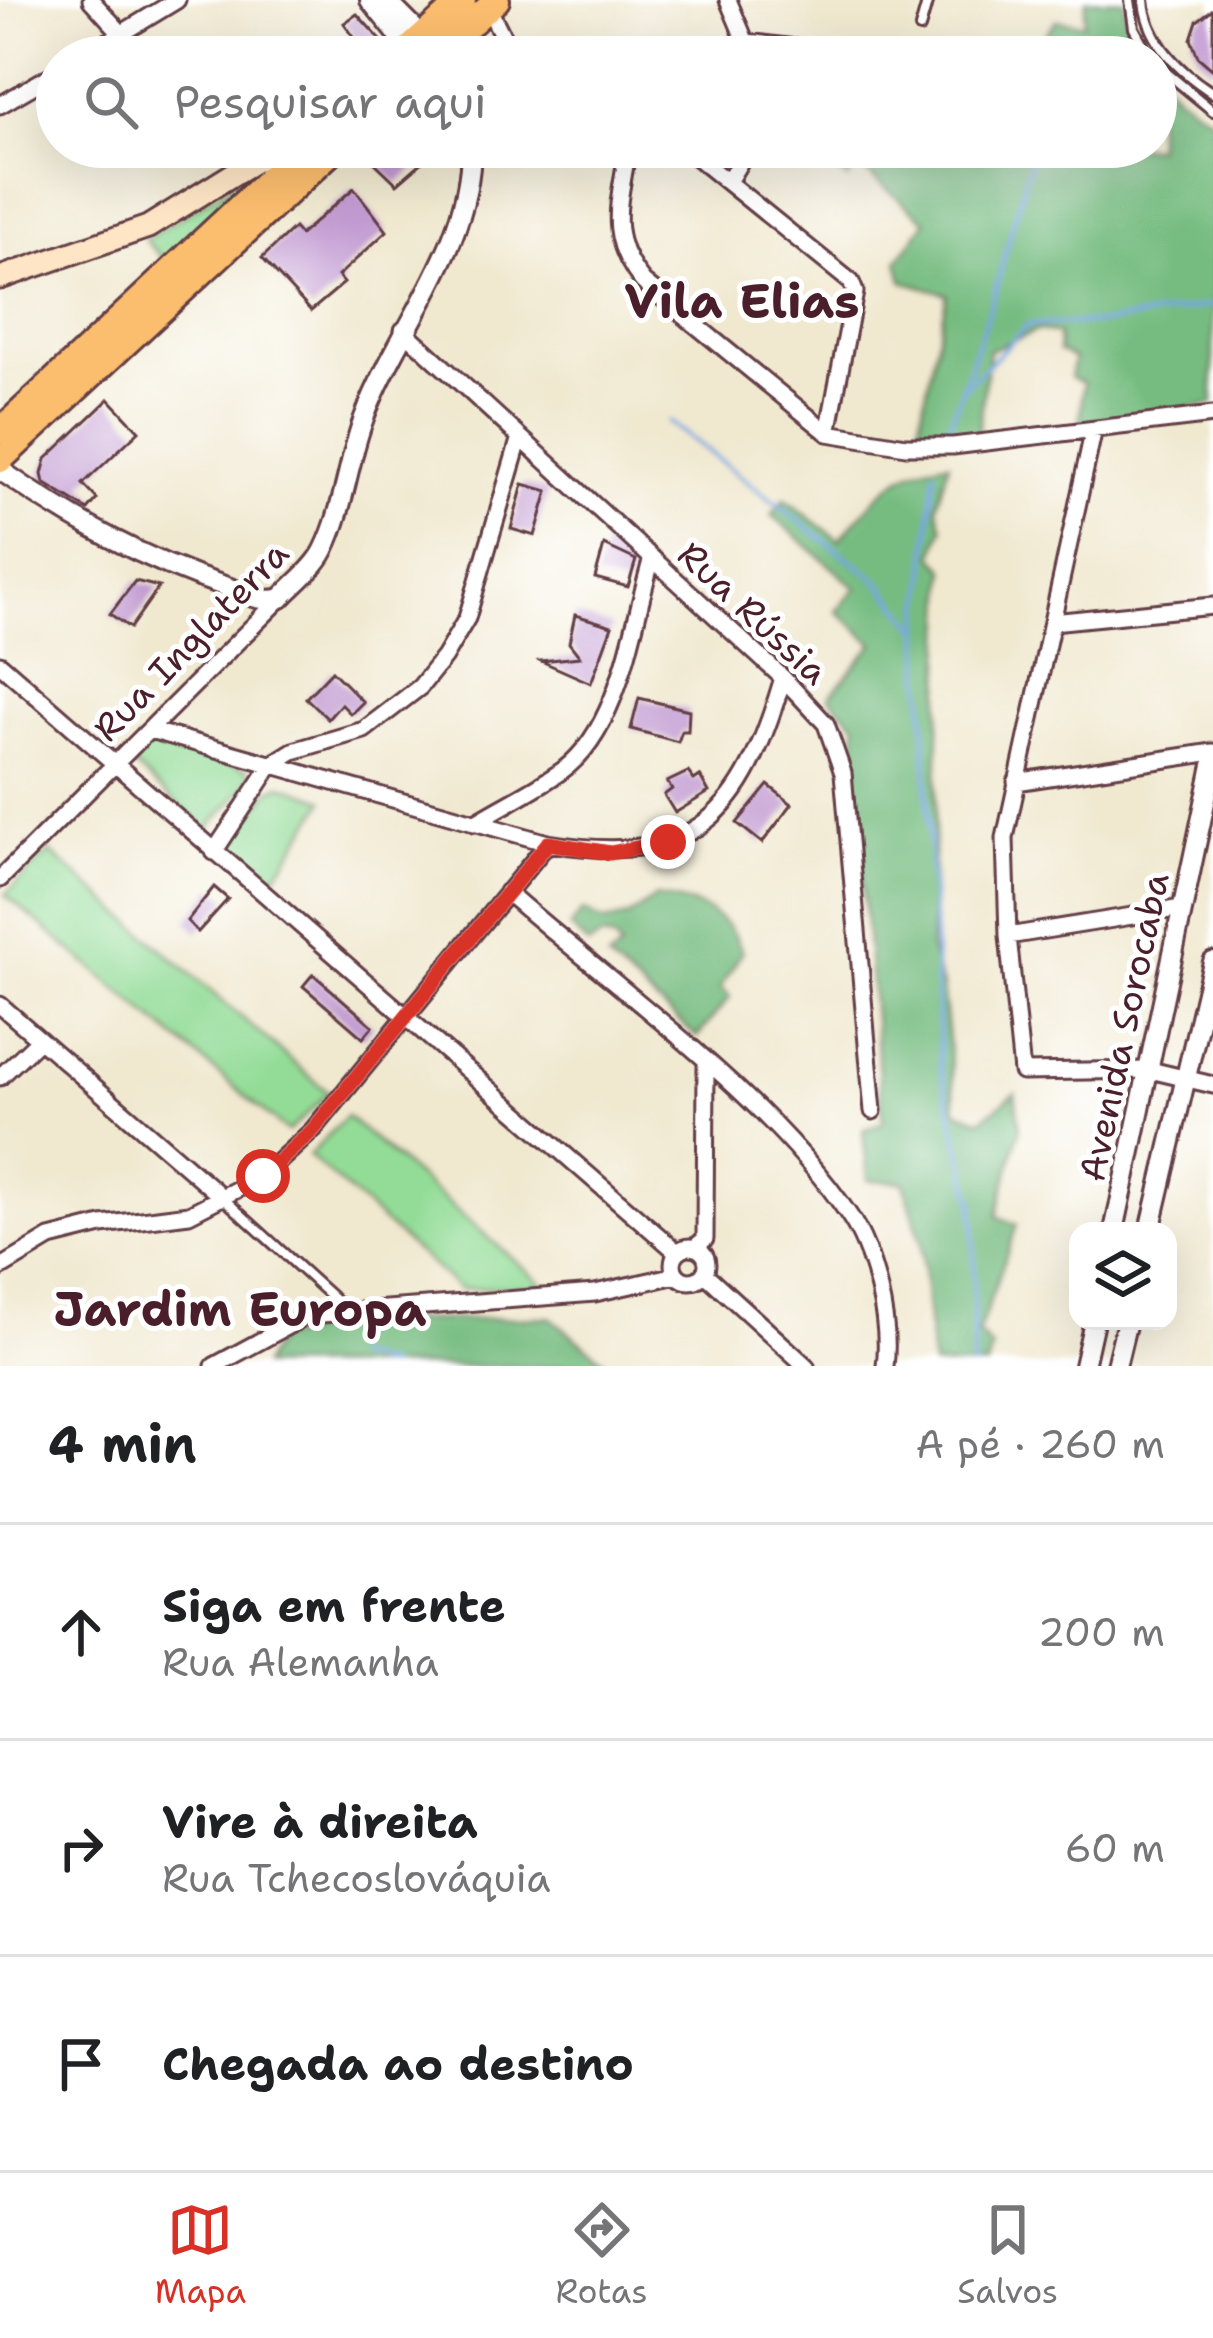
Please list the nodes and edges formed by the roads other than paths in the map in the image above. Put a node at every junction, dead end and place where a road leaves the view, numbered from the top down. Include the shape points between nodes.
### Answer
1 (91, 0) edge
2 (177, 0) edge
3 (370, 0) edge
4 (386, 0) edge
5 (728, 0) edge
6 (928, 0) edge
7 (1130, 0) edge
8 (1144, 0) edge
9 (483, 2) edge
10 (920, 28) dead end
11 (122, 34) junction
12 (119, 36) edge
13 (400, 36) edge
14 (412, 36) edge
15 (443, 36) edge
16 (502, 36) edge
17 (743, 36) edge
18 (1139, 36) edge
19 (1156, 36) edge
20 (1177, 64) edge
21 (1177, 83) edge
22 (36, 85) edge
23 (1201, 86) junction
24 (1213, 93) edge
25 (1192, 97) junction
26 (0, 106) edge
27 (1213, 111) edge
28 (243, 168) edge
29 (281, 168) edge
30 (314, 168) edge
31 (471, 168) edge
32 (625, 168) edge
33 (713, 168) edge
34 (737, 168) edge
35 (730, 180) junction
36 (0, 278) edge
37 (403, 330) junction
38 (1213, 415) edge
39 (0, 431) edge
40 (828, 433) junction
41 (1093, 433) junction
42 (520, 436) junction
43 (0, 460) edge
44 (0, 470) edge
45 (652, 558) junction
46 (281, 598) junction
47 (1213, 606) edge
48 (1052, 622) junction
49 (0, 664) edge
50 (783, 678) junction
51 (150, 730) junction
52 (1213, 752) edge
53 (116, 764) junction
54 (272, 764) junction
55 (1213, 766) edge
56 (1016, 782) junction
57 (474, 823) junction
58 (548, 843) junction
59 (214, 852) junction
60 (0, 879) edge
61 (507, 892) junction
62 (1182, 908) junction
63 (1008, 936) junction
64 (1213, 962) edge
65 (0, 1005) edge
66 (406, 1018) junction
67 (39, 1040) junction
68 (706, 1065) junction
69 (1150, 1070) junction
70 (0, 1077) edge
71 (1188, 1079) junction
72 (1213, 1085) edge
73 (873, 1112) dead end
74 (223, 1198) junction
75 (1116, 1222) edge
76 (1152, 1222) edge
77 (695, 1247) junction
78 (676, 1252) junction
79 (0, 1268) edge
80 (704, 1273) junction
81 (677, 1275) junction
82 (344, 1308) junction
83 (1092, 1330) edge
84 (1125, 1330) edge
85 (237, 1359) edge
86 (214, 1366) edge
87 (806, 1366) edge
88 (886, 1366) edge
89 (1084, 1366) edge
90 (1116, 1366) edge

1 - 11 street
2 - 11 street
3 - 13 street
4 - 14 street
5 - 17 street
6 - 10 lane
7 - 18 lane
8 - 19 lane
9 - 15 main road
9 - 16 street
11 - 12 street
20 - 23 lane
21 - 25 lane
22 - 26 street
23 - 24 lane
23 - 25 lane
25 - 27 lane
28 - 36 main road via 148,227
29 - 39 main road
30 - 43 main road
31 - 37 street, Rua Inglaterra via 452,244
32 - 40 street via 616,230 624,258
33 - 35 street
34 - 35 street
35 - 40 street via 839,267 855,292
37 - 42 street, Rua Rússia
37 - 46 street, Rua Inglaterra via 364,418 324,551
38 - 41 street
40 - 41 street via 931,447
41 - 48 street
42 - 45 street, Rua Rússia
42 - 54 street via 467,618 444,657 364,730
44 - 46 street via 154,563 261,599
45 - 50 street, Rua Rússia
45 - 57 street via 591,741 565,769
46 - 51 street, Rua Inglaterra
47 - 48 street
48 - 56 street
49 - 53 street
50 - 58 street via 742,784 710,820 640,850
50 - 73 street, Rua Rússia via 826,724 843,773
51 - 53 street, Rua Inglaterra
51 - 54 street
52 - 56 street
53 - 59 street
53 - 60 street, Rua Inglaterra
54 - 57 street
54 - 59 street
55 - 62 street, Avenida Sorocaba
56 - 63 street via 1005,838
57 - 58 street
58 - 61 street
59 - 66 street
61 - 66 street
61 - 68 street
62 - 63 street
62 - 69 street, Avenida Sorocaba
63 - 69 street via 1024,1075
64 - 71 street, Avenida Sorocaba
65 - 67 street
66 - 74 street via 289,1156
66 - 78 street
67 - 70 street
67 - 74 street
68 - 77 street via 705,1239
68 - 88 street via 776,1128 851,1218 879,1293
69 - 71 street
69 - 75 street, Avenida Sorocaba
71 - 72 street
71 - 76 street, Avenida Sorocaba
74 - 79 street via 189,1214 50,1238
74 - 82 lane
77 - 78 street
77 - 80 street via 706,1258
78 - 81 street
80 - 81 street via 691,1281
80 - 87 street
81 - 82 street via 596,1293
82 - 85 street via 308,1315
83 - 89 street
84 - 90 street
85 - 86 street

